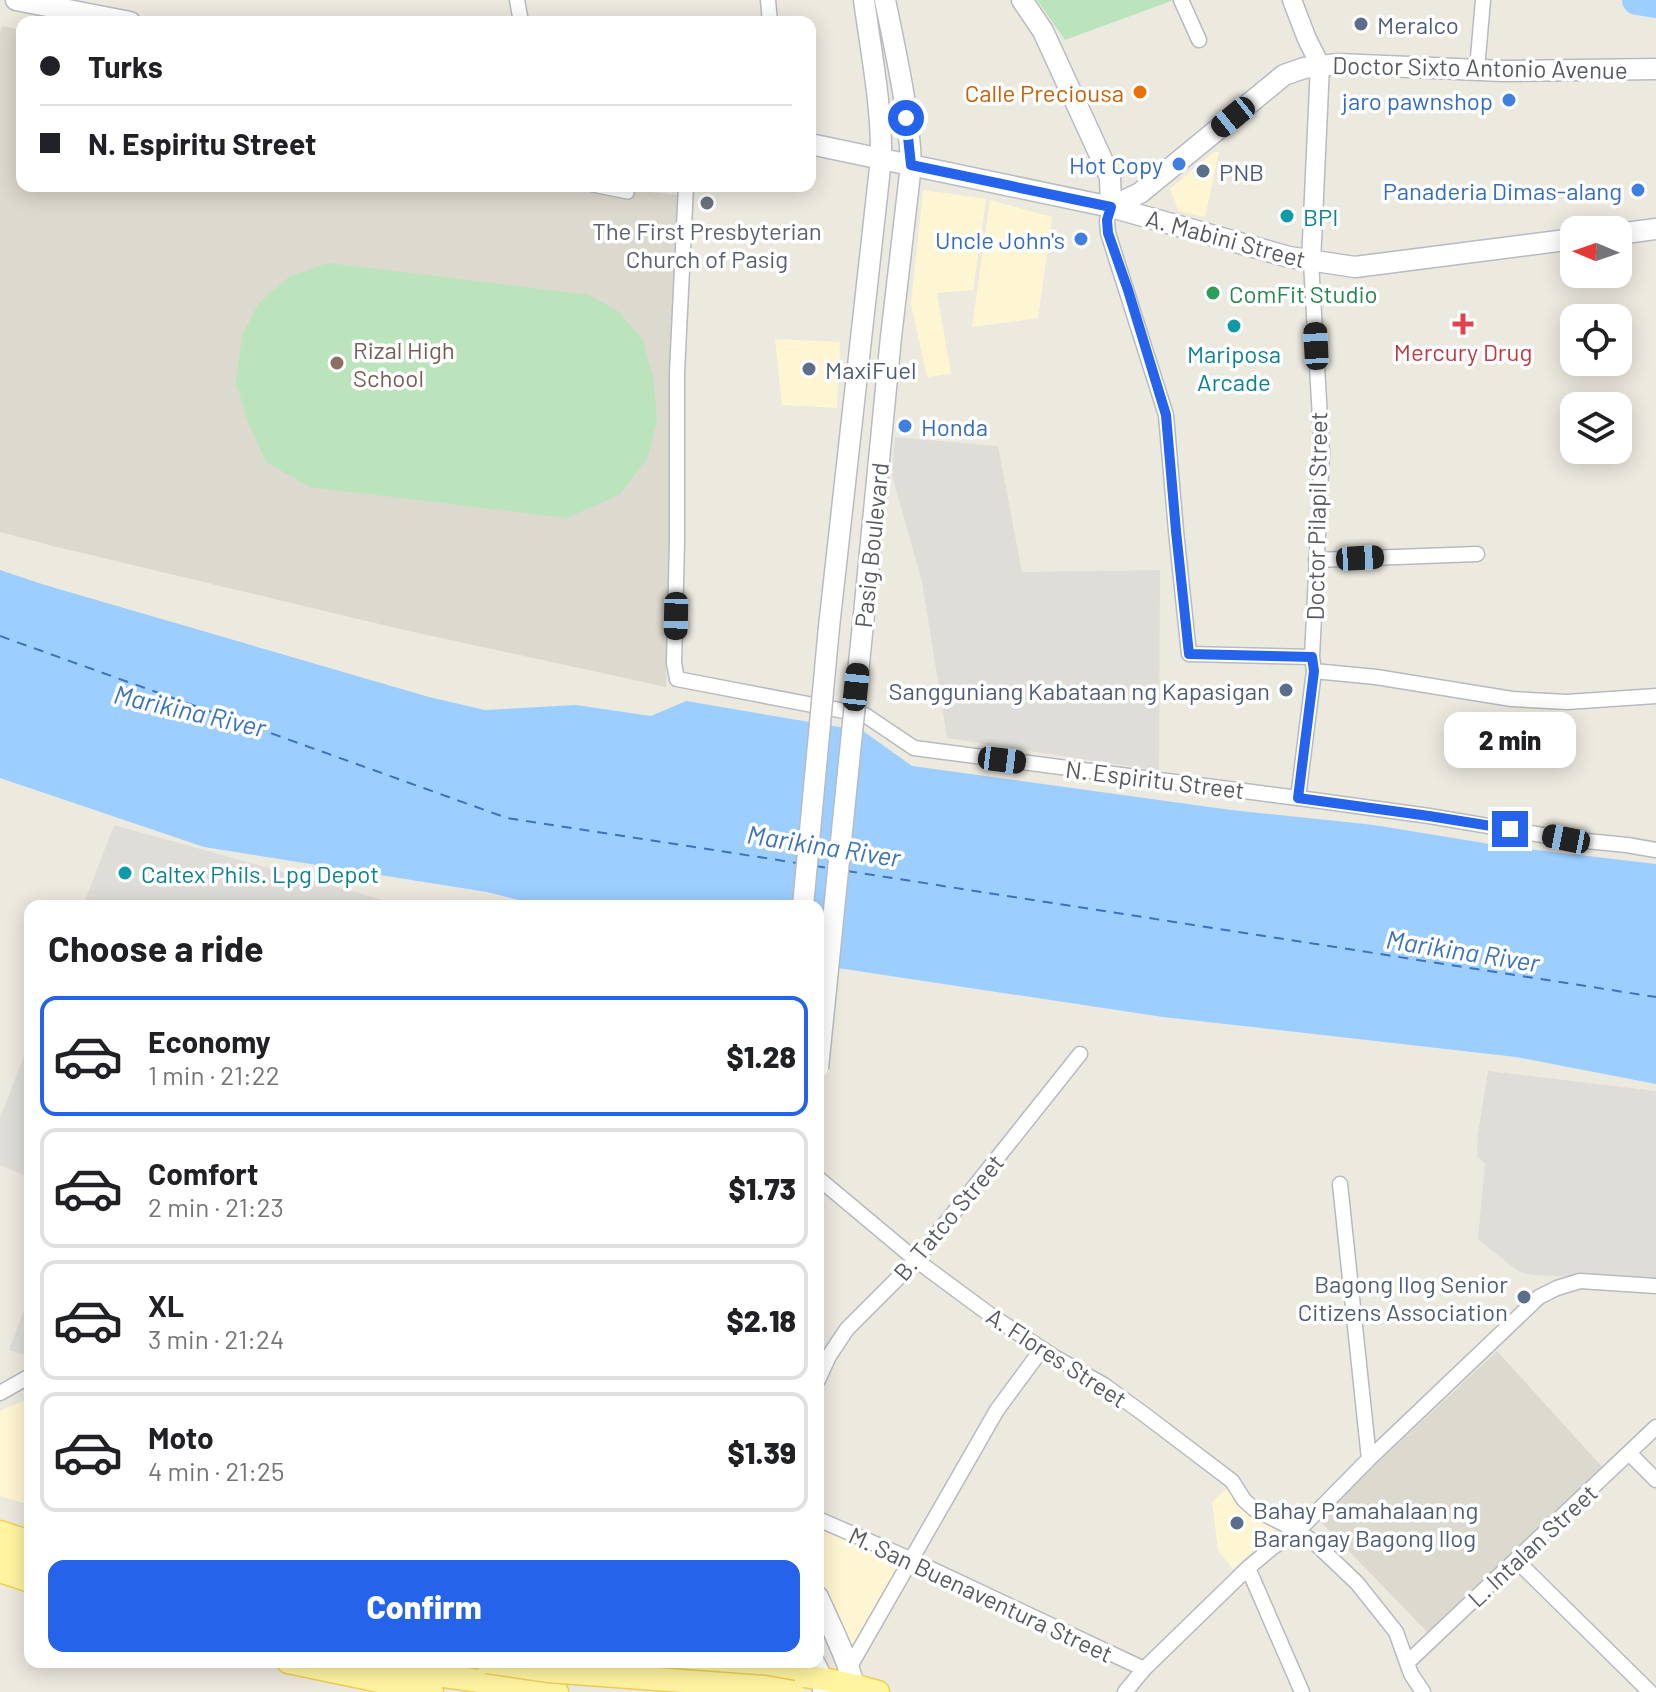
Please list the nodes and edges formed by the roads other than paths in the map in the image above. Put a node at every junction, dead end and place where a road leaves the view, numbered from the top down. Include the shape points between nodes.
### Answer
1 (16, 0) edge
2 (864, 0) edge
3 (885, 0) edge
4 (1022, 0) edge
5 (1181, 0) edge
6 (1292, 0) edge
7 (1483, 0) edge
8 (99, 16) edge
9 (1199, 40) dead end
10 (1320, 65) junction
11 (1477, 69) junction
12 (1656, 69) edge
13 (816, 145) edge
14 (881, 159) junction
15 (911, 165) junction
16 (623, 192) edge
17 (686, 192) edge
18 (628, 193) dead end
19 (1111, 207) junction
20 (1656, 229) edge
21 (1632, 232) edge
22 (1560, 241) edge
23 (1311, 262) junction
24 (1477, 554) dead end
25 (1316, 560) junction
26 (1313, 664) junction
27 (1656, 696) edge
28 (1298, 798) junction
29 (1656, 850) edge
30 (804, 900) edge
31 (824, 1009) edge
32 (1080, 1054) dead end
33 (824, 1183) edge
34 (1340, 1184) dead end
35 (916, 1260) junction
36 (1656, 1286) edge
37 (1042, 1349) junction
38 (824, 1367) edge
39 (24, 1379) edge
40 (0, 1393) edge
41 (1656, 1427) edge
42 (1629, 1453) junction
43 (1369, 1459) junction
44 (1656, 1480) edge
45 (0, 1519) edge
46 (824, 1522) edge
47 (24, 1526) edge
48 (1298, 1531) junction
49 (0, 1532) edge
50 (24, 1540) edge
51 (0, 1553) edge
52 (910, 1559) junction
53 (1516, 1560) junction
54 (24, 1561) edge
55 (1248, 1568) junction
56 (0, 1571) edge
57 (24, 1579) edge
58 (824, 1612) edge
59 (1408, 1662) junction
60 (317, 1668) edge
61 (398, 1668) edge
62 (528, 1668) edge
63 (627, 1668) edge
64 (717, 1668) edge
65 (1144, 1669) junction
66 (820, 1678) edge
67 (853, 1682) edge
68 (1644, 1690) edge
69 (432, 1692) edge
70 (557, 1692) edge
71 (625, 1692) edge
72 (793, 1692) edge
73 (878, 1692) edge
74 (1125, 1692) edge
75 (1302, 1692) edge
76 (1423, 1692) edge

1 - 8 main road
2 - 14 main road, Pasig Boulevard
3 - 15 main road, Pasig Boulevard
4 - 19 main road via 1043,31 1110,177
5 - 9 street
6 - 10 street, Doctor Pilapil Street
7 - 11 street
10 - 11 main road, Doctor Sixto Antonio Avenue
10 - 19 main road, Doctor Sixto Antonio Avenue via 1284,75 1140,193
10 - 23 street, Doctor Pilapil Street
11 - 12 main road, Doctor Sixto Antonio Avenue
13 - 14 main road, A. Mabini Street
14 - 15 main road, A. Mabini Street
14 - 30 main road, Pasig Boulevard, bridge
15 - 19 main road, A. Mabini Street
15 - 31 main road, Pasig Boulevard, bridge
16 - 18 street
17 - 28 street, N. Espiritu Street via 677,373 677,679 865,715 914,748
19 - 23 main road, A. Mabini Street
19 - 26 street via 1108,233 1166,415 1189,654
20 - 21 main road
22 - 23 main road, A. Mabini Street via 1355,267
23 - 25 street, Doctor Pilapil Street via 1322,453
24 - 25 street
25 - 26 street, Doctor Pilapil Street
26 - 27 street via 1512,699 1567,702
26 - 28 street, Doctor Pilapil Street
28 - 29 street, N. Espiritu Street
32 - 35 street, B. Tatco Street
33 - 35 street, A. Flores Street
34 - 43 street
35 - 37 street, A. Flores Street
35 - 38 street, B. Tatco Street via 847,1329
36 - 43 street via 1580,1281 1539,1297
37 - 48 street, A. Flores Street via 1145,1415 1232,1481 1254,1509
37 - 52 street via 997,1410
39 - 40 street
41 - 42 street, L. Intalan Street
42 - 44 street
42 - 53 street, L. Intalan Street
43 - 48 street
45 - 47 main road
46 - 52 street, M. San Buenaventura Street
48 - 55 street
48 - 59 street, A. Flores Street via 1357,1583 1396,1632
49 - 50 main road
51 - 54 main road
52 - 65 street, M. San Buenaventura Street
52 - 67 street
53 - 59 street, L. Intalan Street
53 - 68 street
55 - 65 street
55 - 75 street
56 - 57 main road
58 - 67 main road
59 - 76 street, A. Flores Street
60 - 69 main road
61 - 70 main road
62 - 72 main road, bridge
63 - 71 main road
64 - 66 main road
65 - 74 street
66 - 67 main road
67 - 73 main road

